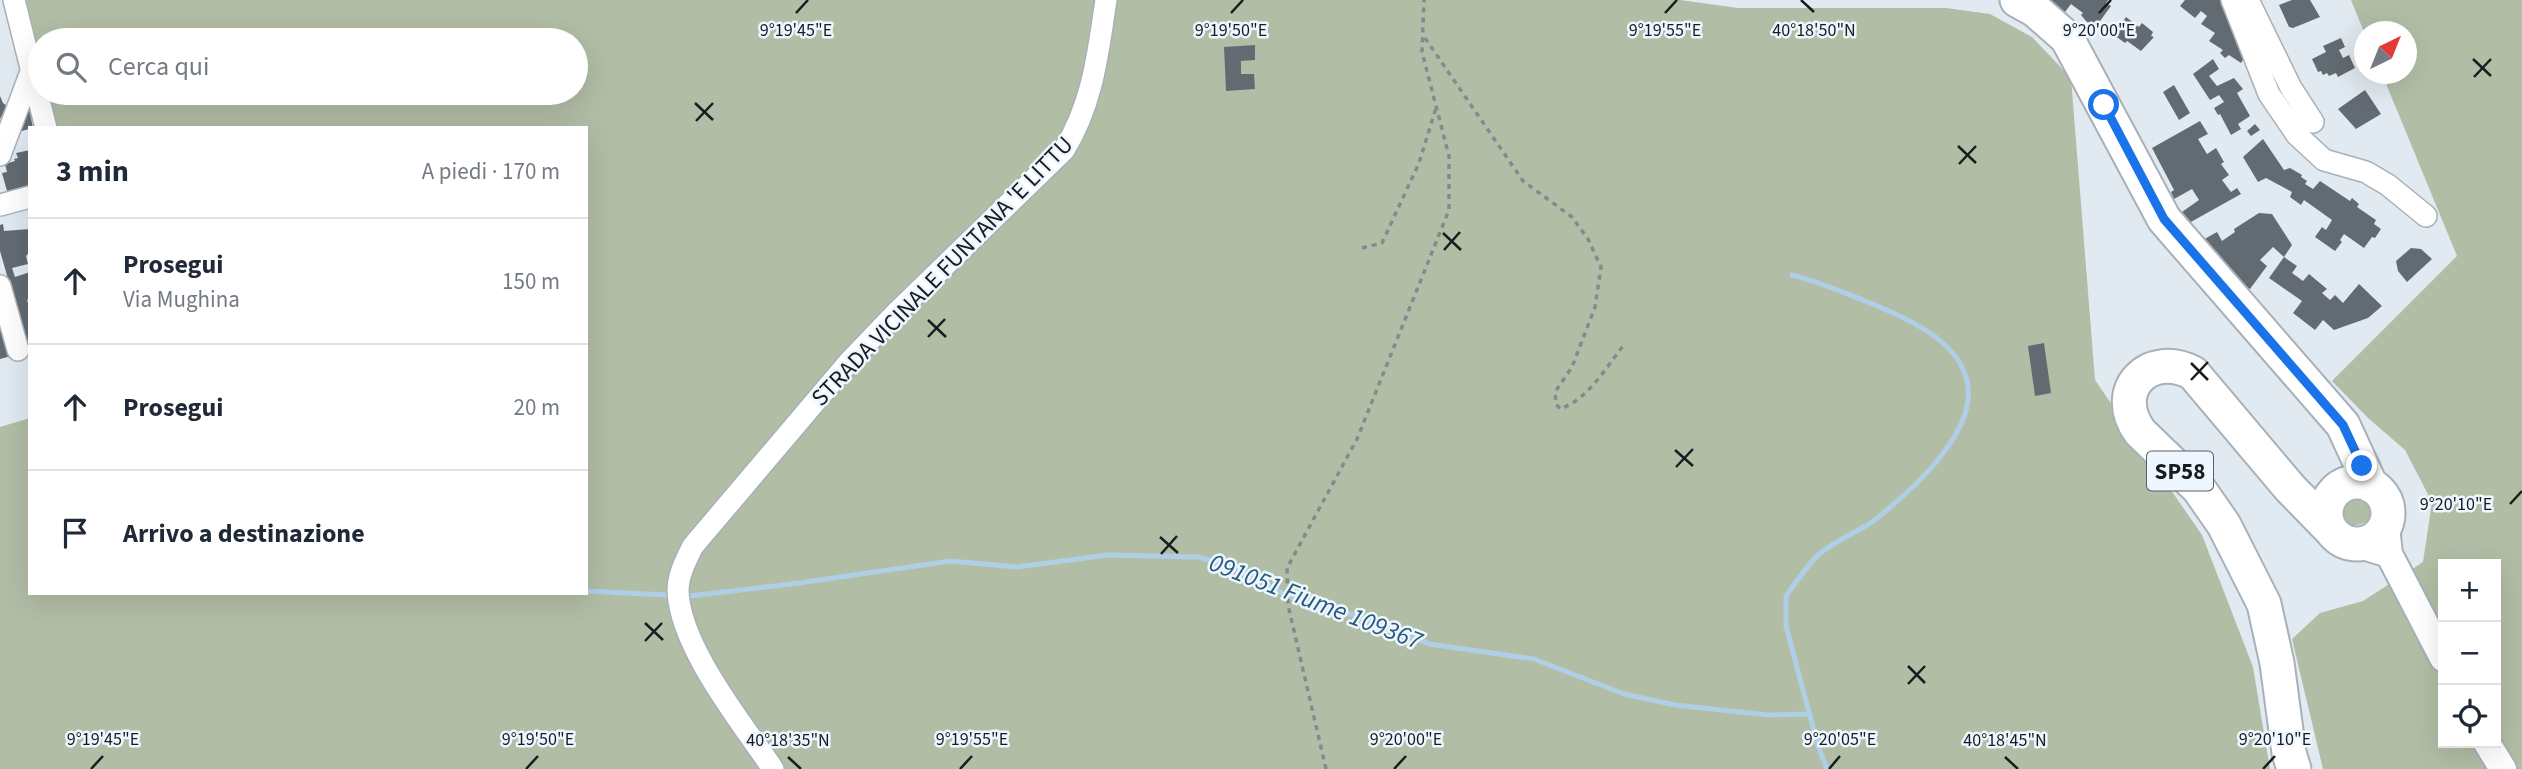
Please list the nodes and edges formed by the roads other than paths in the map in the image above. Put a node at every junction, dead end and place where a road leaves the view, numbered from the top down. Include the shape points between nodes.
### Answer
1 (14, 0) edge
2 (1106, 0) edge
3 (2017, 0) edge
4 (2232, 0) edge
5 (2248, 0) edge
6 (28, 54) edge
7 (28, 80) edge
8 (41, 105) edge
9 (2313, 122) dead end
10 (46, 126) edge
11 (0, 155) edge
12 (28, 198) edge
13 (0, 205) edge
14 (2426, 216) dead end
15 (0, 286) edge
16 (18, 350) dead end
17 (2343, 500) junction
18 (2378, 542) junction
19 (2438, 648) edge
20 (2490, 748) edge
21 (773, 769) edge
22 (2294, 769) edge
23 (2503, 769) edge

1 - 6 street
2 - 21 street, STRADA VICINALE FUNTANA 'E LITTU via 1094,79 1078,127 1064,150 849,362 693,546 682,568 678,589 681,614 698,657
3 - 17 main road via 2067,38 2164,219 2343,425
4 - 14 street via 2269,94 2297,135 2324,160 2366,172
5 - 9 street
7 - 11 street
8 - 10 street
12 - 13 street
15 - 16 street
17 - 18 main road via 2346,542
17 - 18 main road via 2386,500 2389,514
17 - 22 main road, SP58 via 2290,488 2193,373 2168,364 2143,373 2134,383 2129,396 2132,422 2199,488 2224,525 2264,604
18 - 19 street
20 - 23 street

